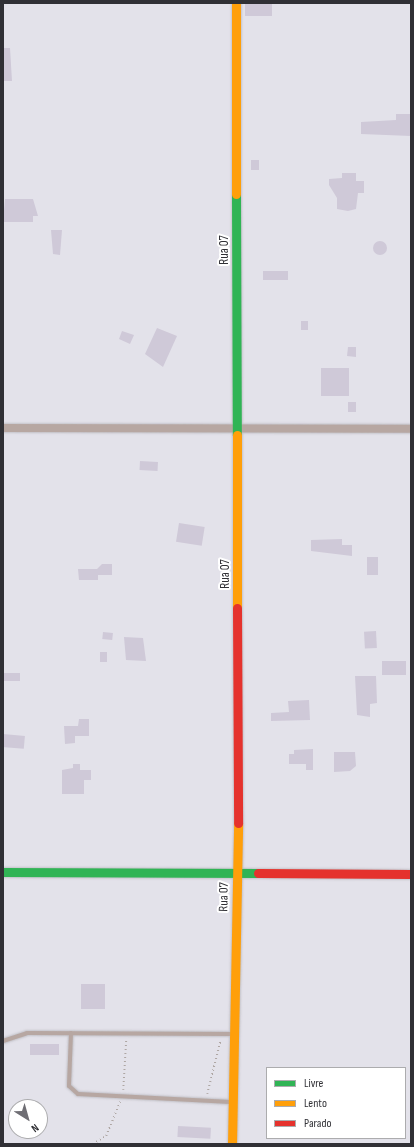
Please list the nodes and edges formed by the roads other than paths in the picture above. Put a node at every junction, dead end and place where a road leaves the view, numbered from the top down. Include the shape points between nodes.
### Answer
1 (236, 3) edge
2 (3, 428) edge
3 (238, 429) junction
4 (411, 429) edge
5 (3, 872) edge
6 (238, 874) junction
7 (411, 874) edge
8 (71, 1034) junction
9 (234, 1035) junction
10 (3, 1041) edge
11 (233, 1102) junction
12 (232, 1144) edge

1 - 3 street, Rua 07
2 - 3 street
3 - 4 street
3 - 6 street, Rua 07
5 - 6 street
6 - 7 street
6 - 9 street, Rua 07
8 - 9 lane
8 - 10 lane via 27,1033
8 - 11 lane via 70,1086 78,1094
9 - 11 street, Rua 07
11 - 12 street, Rua 07

